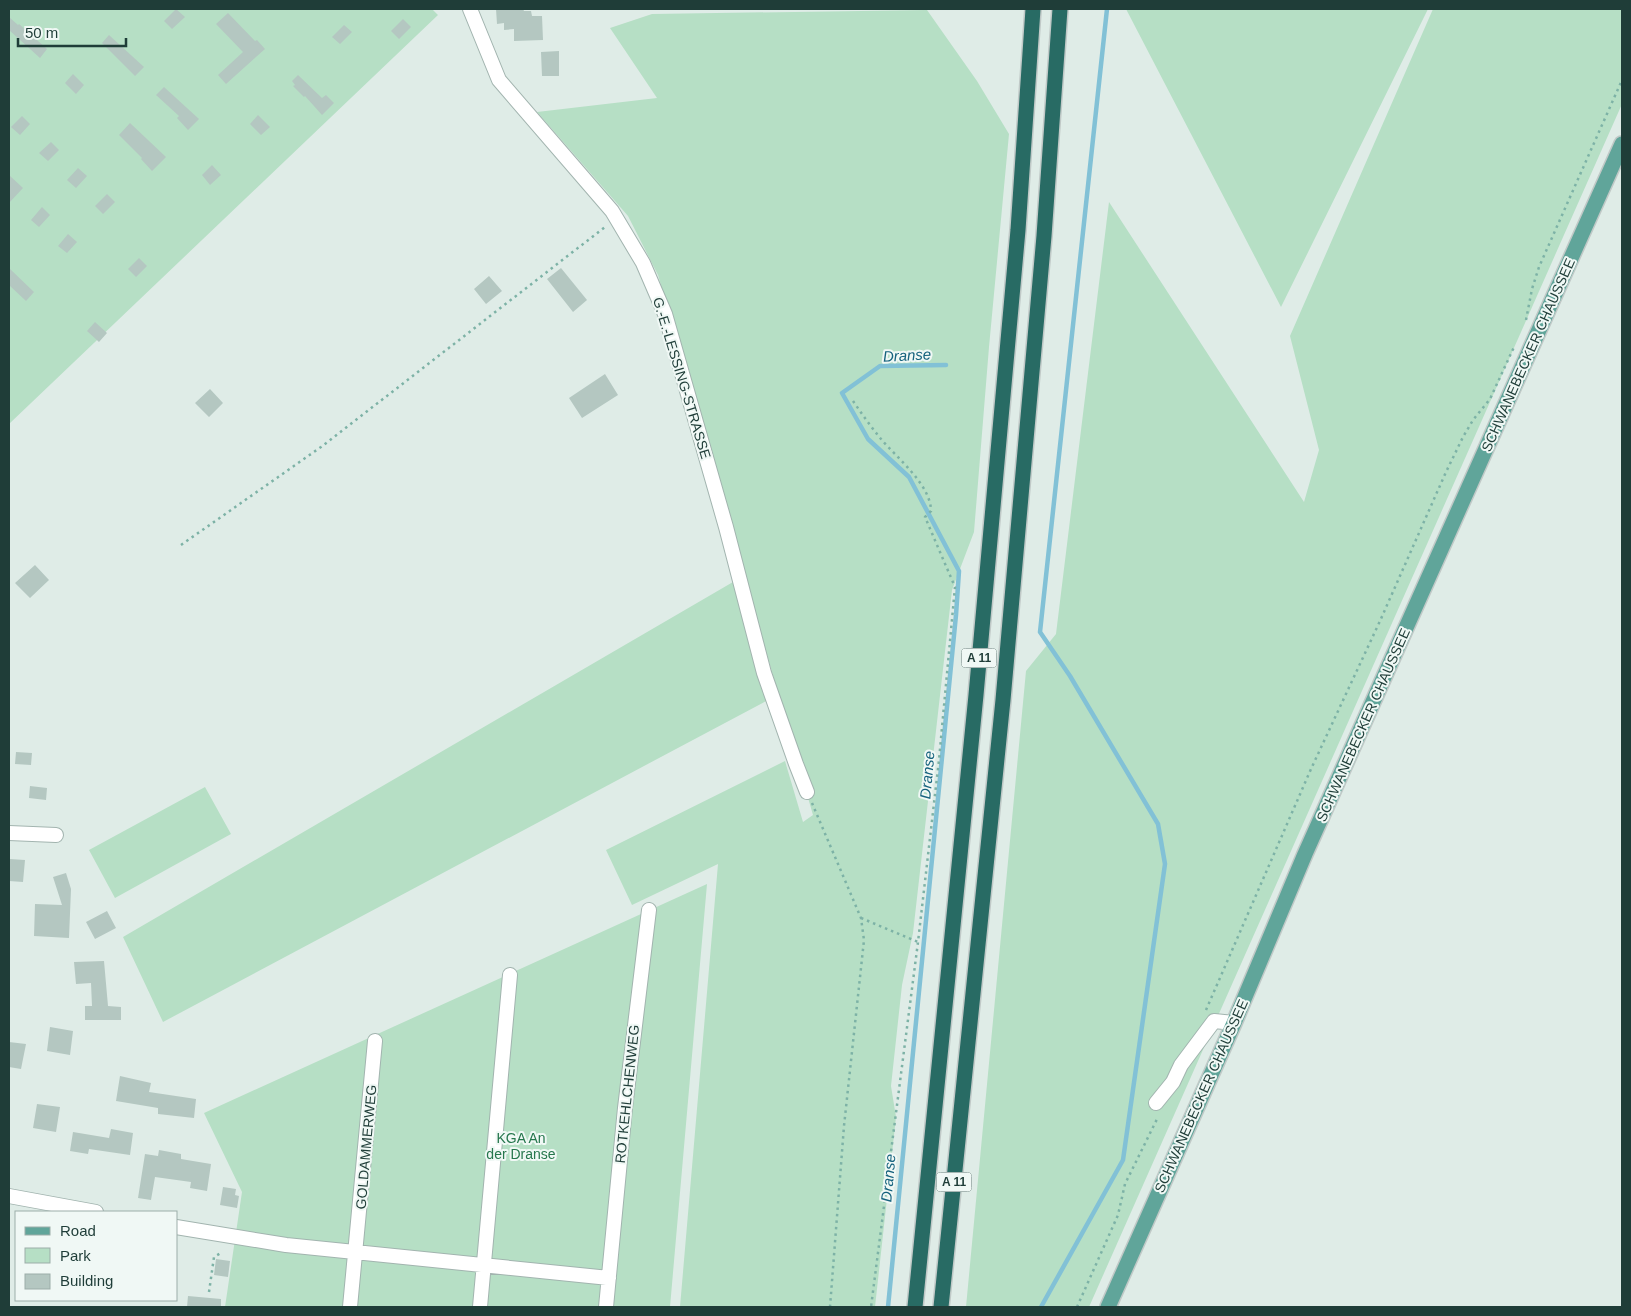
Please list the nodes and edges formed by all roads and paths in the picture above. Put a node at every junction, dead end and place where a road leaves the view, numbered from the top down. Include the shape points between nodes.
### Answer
1 (470, 9) edge
2 (1033, 9) edge
3 (1060, 9) edge
4 (1622, 80) edge
5 (1622, 144) edge
6 (616, 218) junction
7 (1523, 328) dead end
8 (1515, 344) dead end
9 (853, 401) dead end
10 (181, 545) dead end
11 (807, 792) joint
12 (9, 833) edge
13 (56, 835) dead end
14 (648, 910) dead end
15 (861, 918) junction
16 (918, 942) junction
17 (510, 975) dead end
18 (1205, 1011) dead end
19 (1234, 1023) junction
20 (376, 1041) dead end
21 (1158, 1108) joint
22 (9, 1196) edge
23 (91, 1211) edge
24 (178, 1227) edge
25 (356, 1252) junction
26 (221, 1253) dead end
27 (485, 1266) junction
28 (609, 1278) junction
29 (209, 1292) dead end
30 (350, 1307) edge
31 (480, 1307) edge
32 (606, 1307) edge
33 (830, 1307) edge
34 (870, 1307) edge
35 (915, 1307) edge
36 (941, 1307) edge
37 (1077, 1307) edge
38 (1108, 1307) edge

1 - 6 street, G.-E.-LESSING-STRASSE via 499,80
2 - 35 highway, A 11 via 1018,230 978,676
3 - 36 highway, A 11 via 1044,236 1003,700
4 - 7 path via 1539,267
5 - 19 main road, SCHWANEBECKER CHAUSSEE via 1309,845
6 - 10 path via 321,447
6 - 11 street, G.-E.-LESSING-STRASSE via 644,263 665,314 764,673
8 - 18 path via 1490,399 1473,420 1446,472
9 - 16 path via 881,439 909,468 931,502 931,511 925,517 955,588
11 - 15 path
12 - 13 street
14 - 28 street, ROTKEHLCHENWEG via 624,1108
15 - 16 path
15 - 33 path via 864,940 844,1126
16 - 34 path
17 - 27 street
19 - 21 street via 1214,1021 1181,1065
19 - 38 main road, SCHWANEBECKER CHAUSSEE
20 - 25 street, GOLDAMMERWEG
21 - 37 path via 1125,1184 1118,1216
22 - 23 street
24 - 25 street via 286,1245
25 - 27 street
25 - 30 street, GOLDAMMERWEG
26 - 29 path via 214,1257
27 - 28 street
27 - 31 street
28 - 32 street, ROTKEHLCHENWEG

